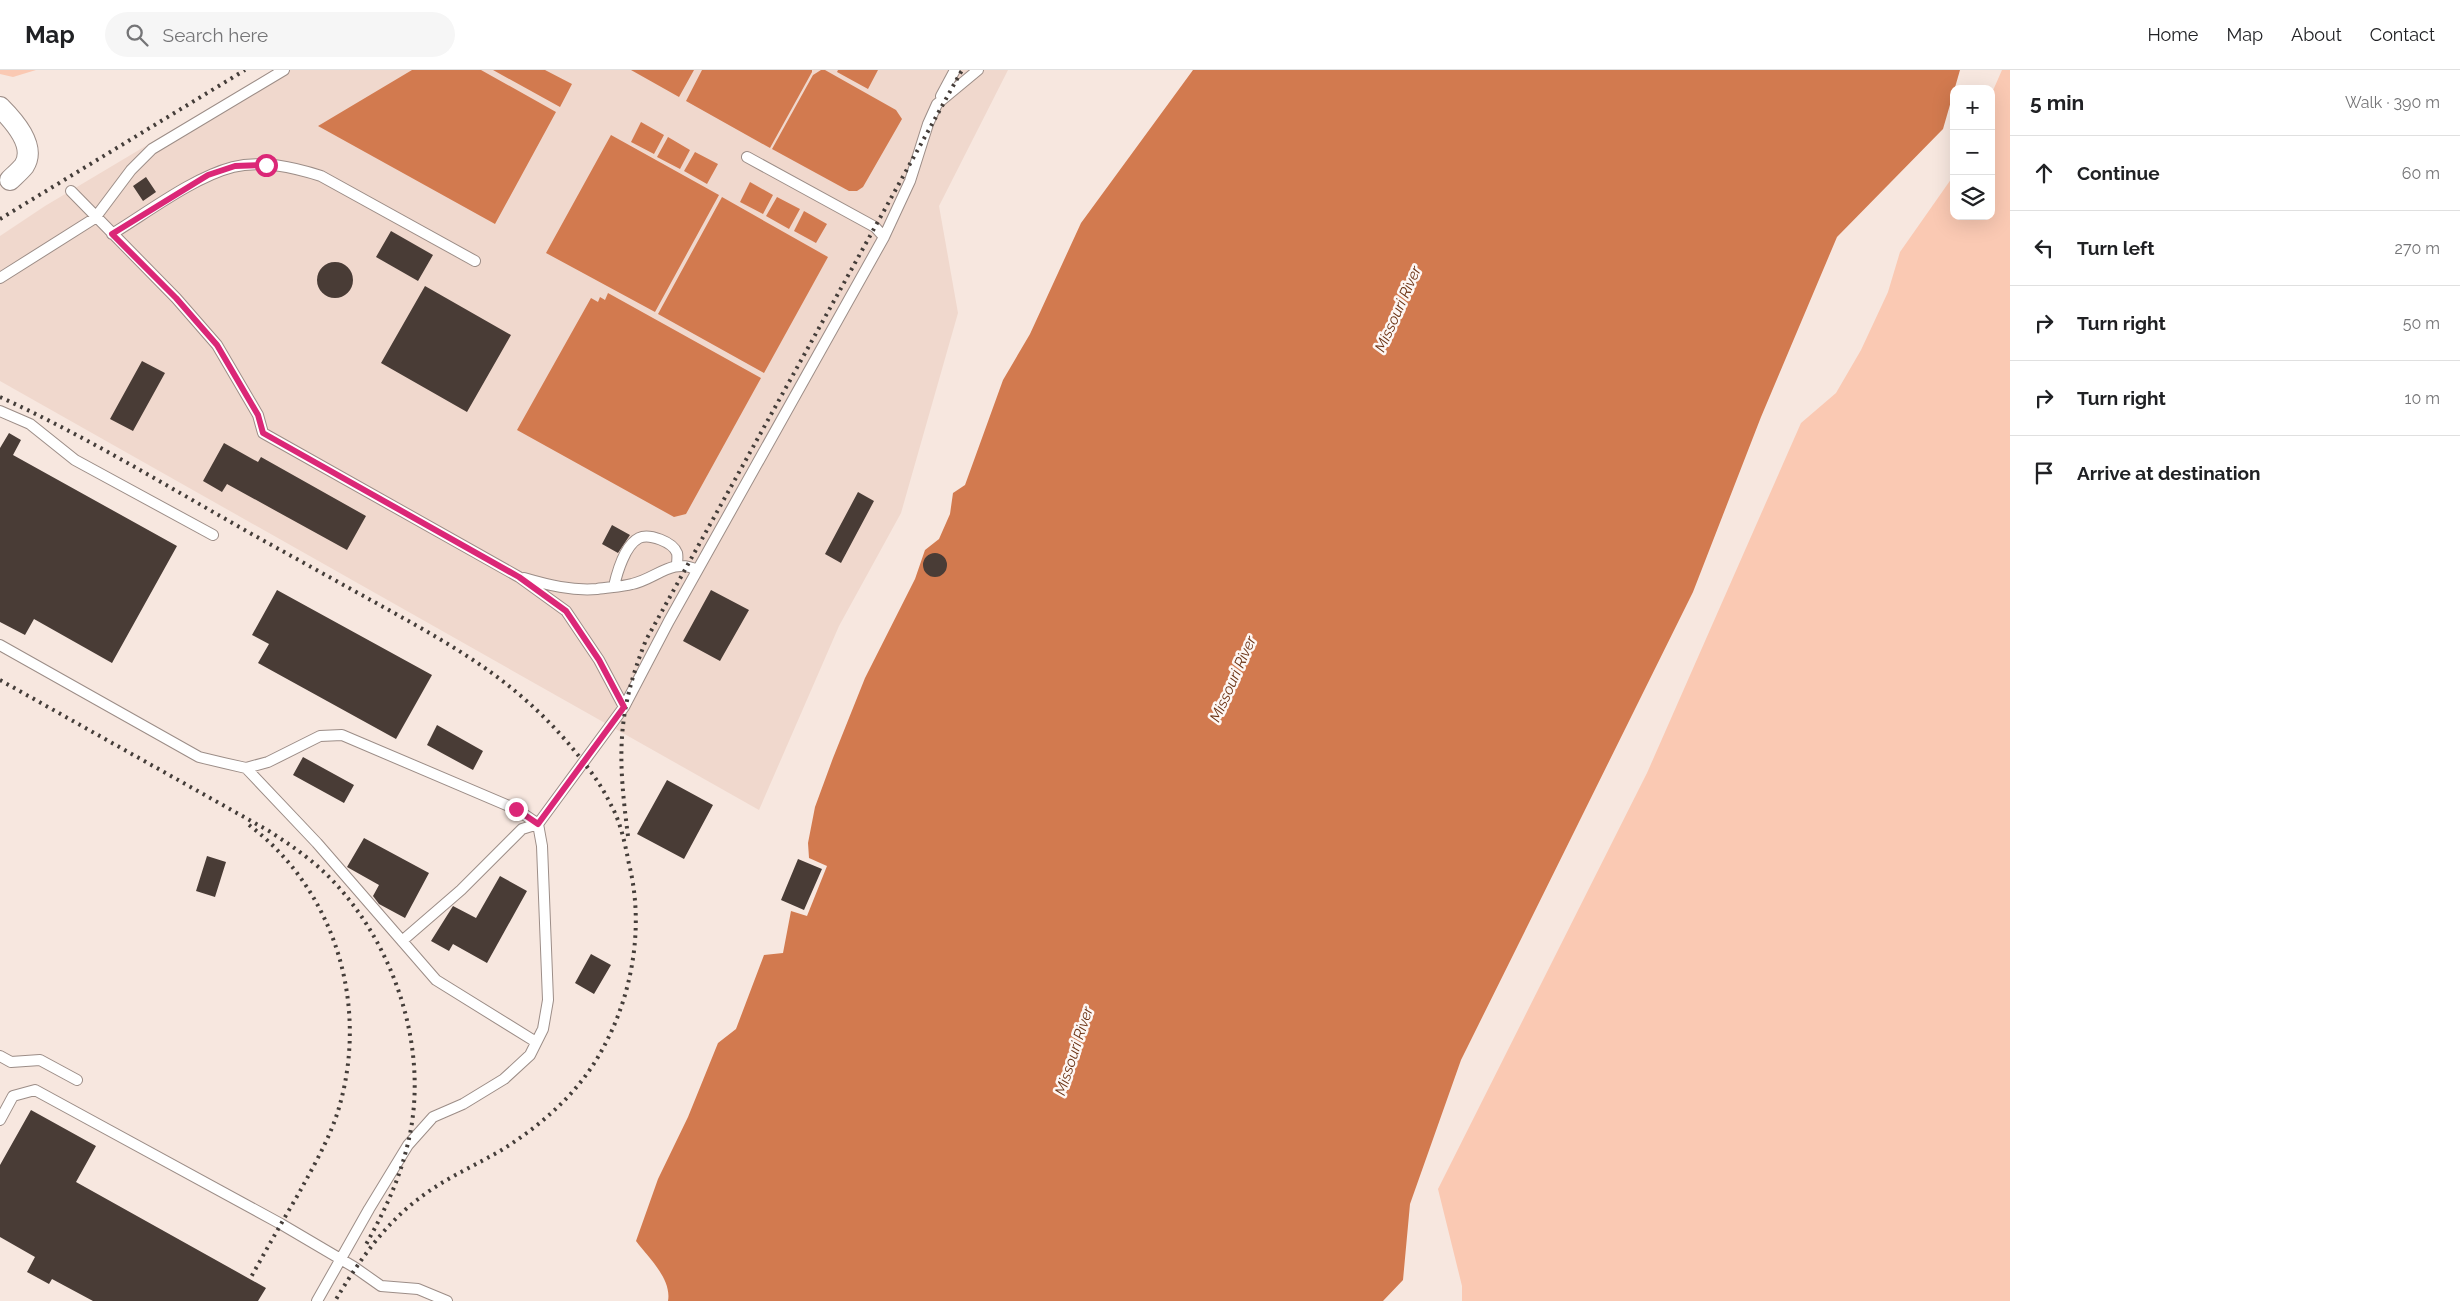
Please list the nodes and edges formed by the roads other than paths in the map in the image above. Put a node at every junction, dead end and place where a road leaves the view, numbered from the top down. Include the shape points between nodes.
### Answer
1 (284, 70) edge
2 (955, 70) edge
3 (978, 70) edge
4 (937, 104) junction
5 (0, 107) edge
6 (746, 157) dead end
7 (5, 183) edge
8 (71, 191) dead end
9 (95, 218) junction
10 (112, 234) junction
11 (884, 237) junction
12 (475, 262) dead end
13 (0, 278) edge
14 (0, 411) edge
15 (213, 535) dead end
16 (677, 565) junction
17 (697, 570) junction
18 (519, 577) junction
19 (614, 586) junction
20 (0, 646) edge
21 (624, 707) junction
22 (246, 768) junction
23 (538, 824) junction
24 (402, 941) junction
25 (536, 1042) junction
26 (0, 1056) edge
27 (77, 1080) dead end
28 (0, 1120) edge
29 (340, 1259) junction
30 (317, 1301) edge
31 (448, 1301) edge

1 - 9 lane via 152,149 131,170
2 - 4 lane
3 - 4 lane
4 - 11 lane via 910,181
5 - 7 street via 18,128 27,147 25,165
6 - 11 lane via 875,227
8 - 9 lane
9 - 10 lane
9 - 13 lane
10 - 12 lane via 208,175 235,166 266,165 296,168 321,176
10 - 18 lane via 176,298 217,345 258,415 263,433
11 - 17 lane
14 - 15 lane via 30,424 75,460
16 - 17 lane via 687,564
16 - 19 lane via 633,584
16 - 19 lane via 674,548 667,543 640,537 633,542 618,567
17 - 21 lane
18 - 19 lane via 559,587 594,589
18 - 21 lane via 566,611 599,660
20 - 22 lane via 199,757
21 - 23 lane
22 - 23 lane via 268,762 320,736 342,735 516,809
22 - 24 lane via 317,843
23 - 24 lane via 522,829 461,890
23 - 25 lane via 542,846 548,1000 543,1029
24 - 25 lane via 436,980
25 - 29 lane via 530,1055 504,1079 463,1104 433,1117 408,1145
26 - 27 lane via 11,1062 40,1060
28 - 29 lane via 13,1096 34,1090
29 - 30 lane
29 - 31 lane via 382,1286 418,1288

